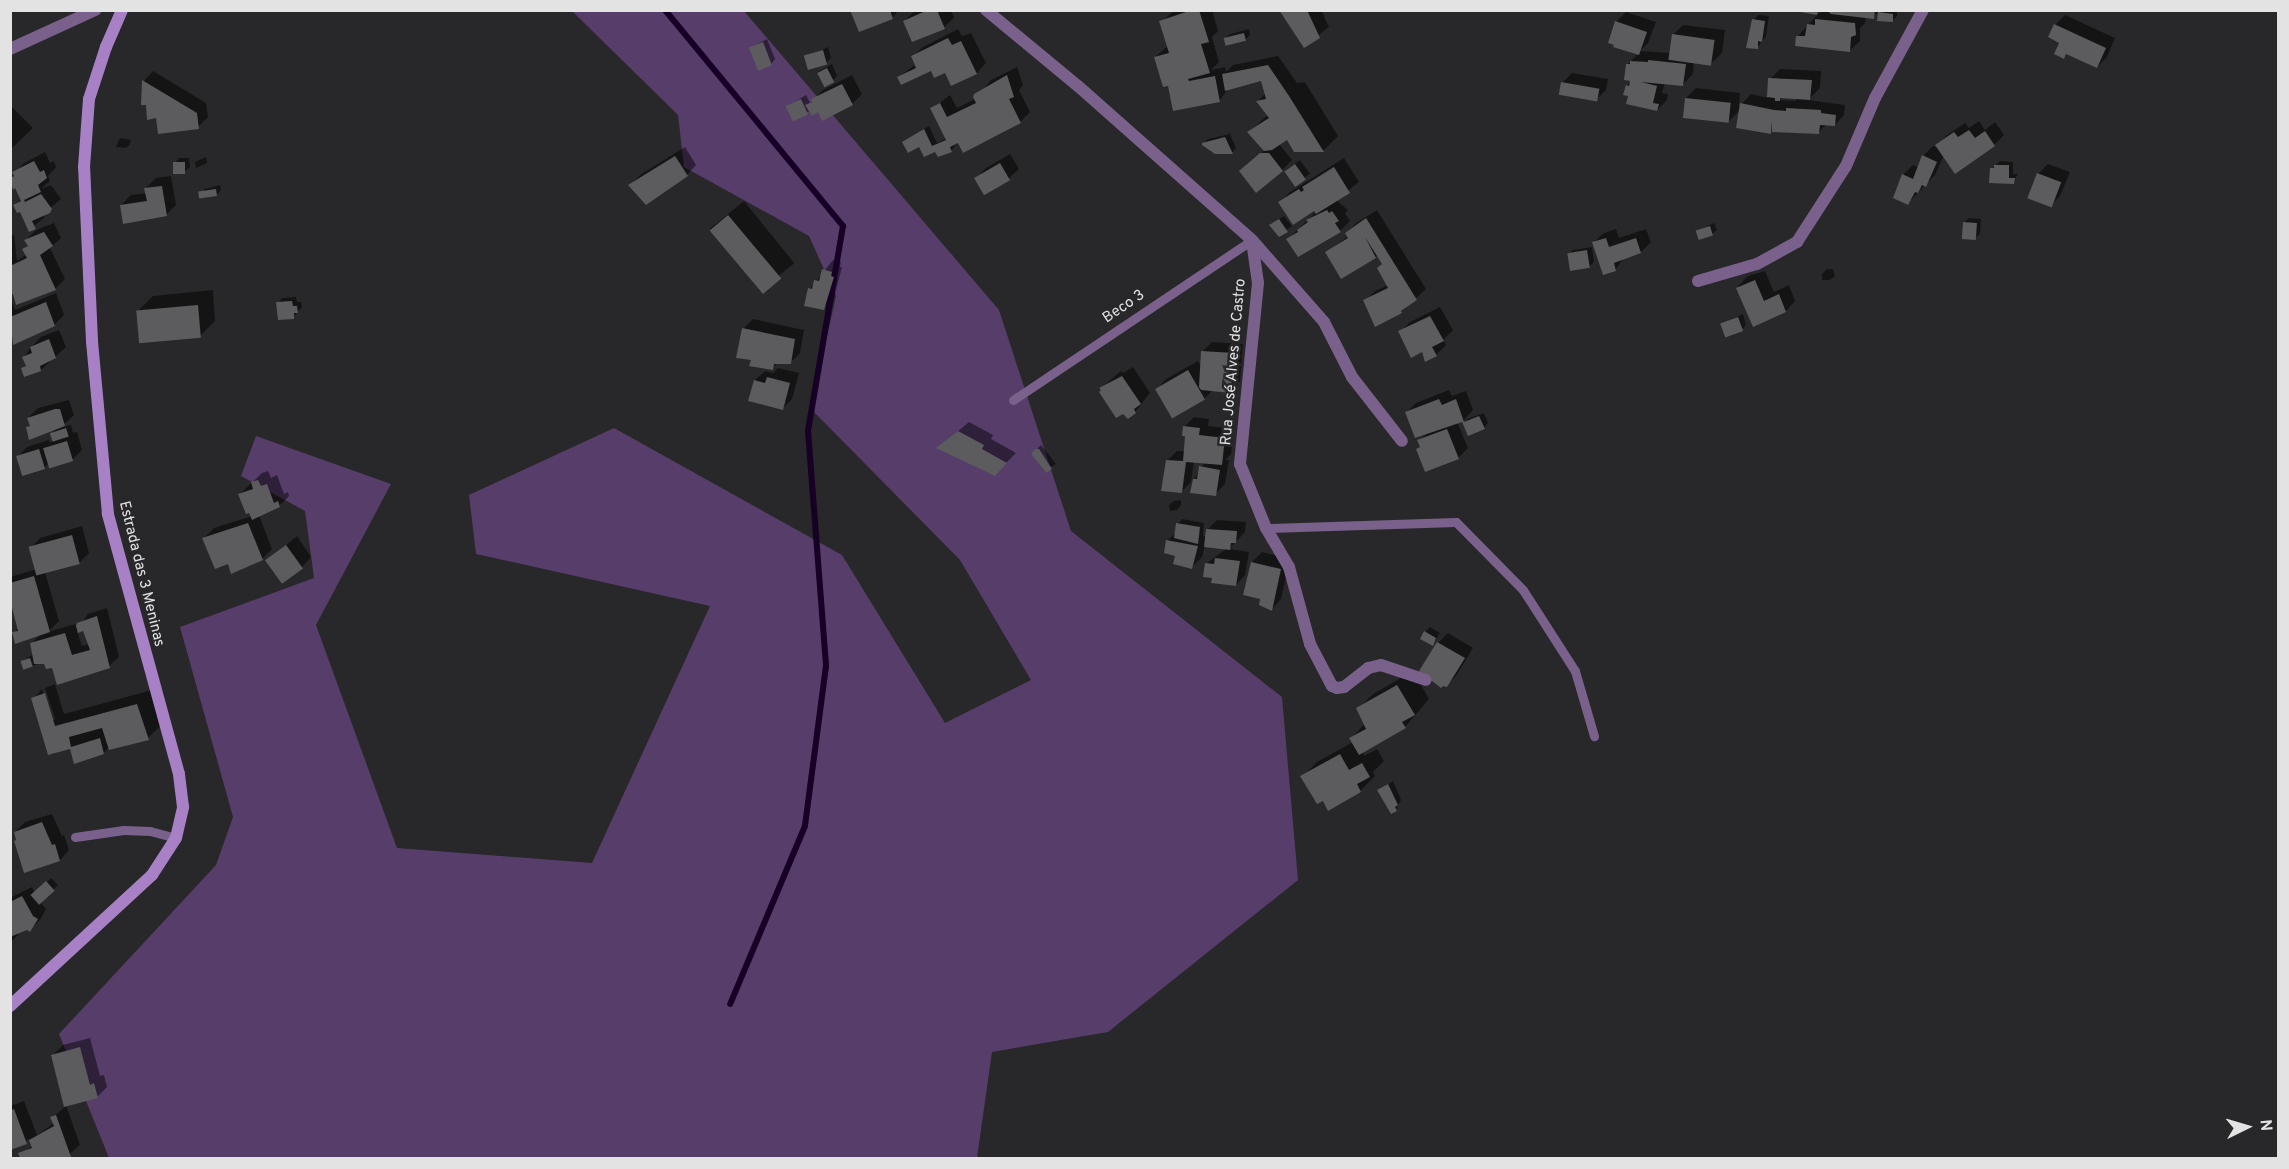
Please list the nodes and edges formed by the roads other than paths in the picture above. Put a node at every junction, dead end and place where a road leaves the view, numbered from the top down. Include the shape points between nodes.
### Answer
1 (95, 10) edge
2 (122, 10) edge
3 (986, 10) edge
4 (1923, 10) edge
5 (10, 49) edge
6 (1252, 240) junction
7 (1698, 280) dead end
8 (1013, 400) dead end
9 (1402, 441) dead end
10 (1266, 528) junction
11 (1426, 680) dead end
12 (1594, 736) dead end
13 (75, 837) dead end
14 (176, 838) junction
15 (10, 1006) edge

1 - 5 street
2 - 14 main road, Estrada das 3 Meninas via 89,99 84,167 92,341 108,514 179,774 183,807
3 - 6 street via 1087,93
4 - 7 street via 1875,98 1846,166 1797,242 1757,264
6 - 8 lane, Beco 3
6 - 9 street via 1324,322 1352,376
6 - 10 street, Rua José Alves de Castro via 1258,283 1240,465
10 - 11 street, Rua José Alves de Castro via 1289,567 1310,644 1332,686 1344,687 1368,668 1382,665
10 - 12 lane via 1456,522 1523,590 1570,662
13 - 14 lane via 123,830 150,831
14 - 15 main road, Estrada das 3 Meninas via 152,875

